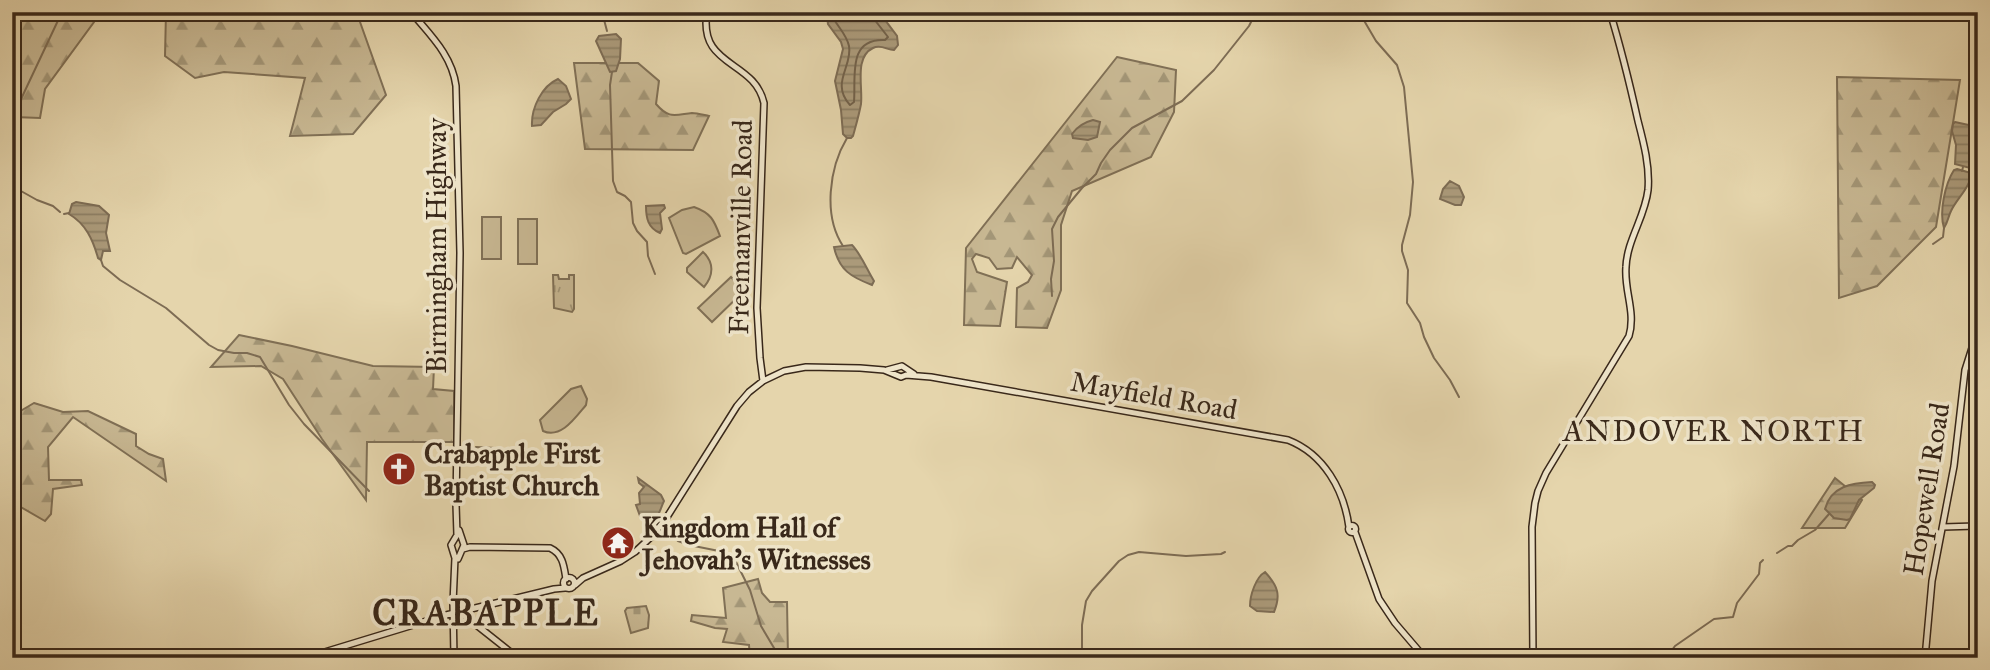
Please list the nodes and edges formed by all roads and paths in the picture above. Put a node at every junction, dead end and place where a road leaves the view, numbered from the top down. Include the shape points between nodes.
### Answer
1 (411, 12) edge
2 (708, 12) edge
3 (1610, 12) edge
4 (1978, 329) edge
5 (897, 371) junction
6 (907, 373) junction
7 (917, 376) junction
8 (763, 381) junction
9 (907, 383) dead end
10 (456, 494) junction
11 (1976, 526) edge
12 (1943, 527) junction
13 (459, 544) junction
14 (454, 550) junction
15 (569, 582) junction
16 (454, 590) junction
17 (462, 612) junction
18 (422, 624) junction
19 (453, 625) junction
20 (1978, 653) edge
21 (279, 658) edge
22 (286, 658) edge
23 (304, 658) edge
24 (315, 658) edge
25 (454, 658) edge
26 (518, 658) edge
27 (1425, 658) edge
28 (1533, 658) edge
29 (1925, 658) edge
30 (1975, 658) edge

1 - 10 street, Birmingham Highway via 446,56 456,86 460,253
2 - 8 street, Freemanville Road via 711,45 752,80 764,103 757,308
3 - 28 street via 1646,156 1647,196 1626,264 1632,314 1629,336 1546,473 1535,503
4 - 12 street, Hopewell Road via 1965,370
5 - 6 street via 901,377
5 - 6 street via 902,366
5 - 8 street via 806,367
6 - 7 street, Mayfield Road
7 - 9 street
7 - 27 street, Mayfield Road via 1288,440 1306,449 1332,477 1379,599
8 - 15 street via 737,406 648,541 627,558
10 - 13 street, Birmingham Highway
10 - 13 street, Birmingham Highway
11 - 12 street
12 - 29 street, Hopewell Road
13 - 14 street
13 - 14 street, Birmingham Highway via 451,545
13 - 15 street via 550,548 559,554
13 - 16 street, Birmingham Highway
14 - 16 street, Birmingham Highway
15 - 17 street
16 - 17 street, Birmingham Highway
17 - 18 street
17 - 19 street, Birmingham Highway
17 - 23 street
17 - 26 street
18 - 19 street via 443,619
18 - 24 street
19 - 25 street, Birmingham Highway
20 - 30 main road
21 - 22 street

